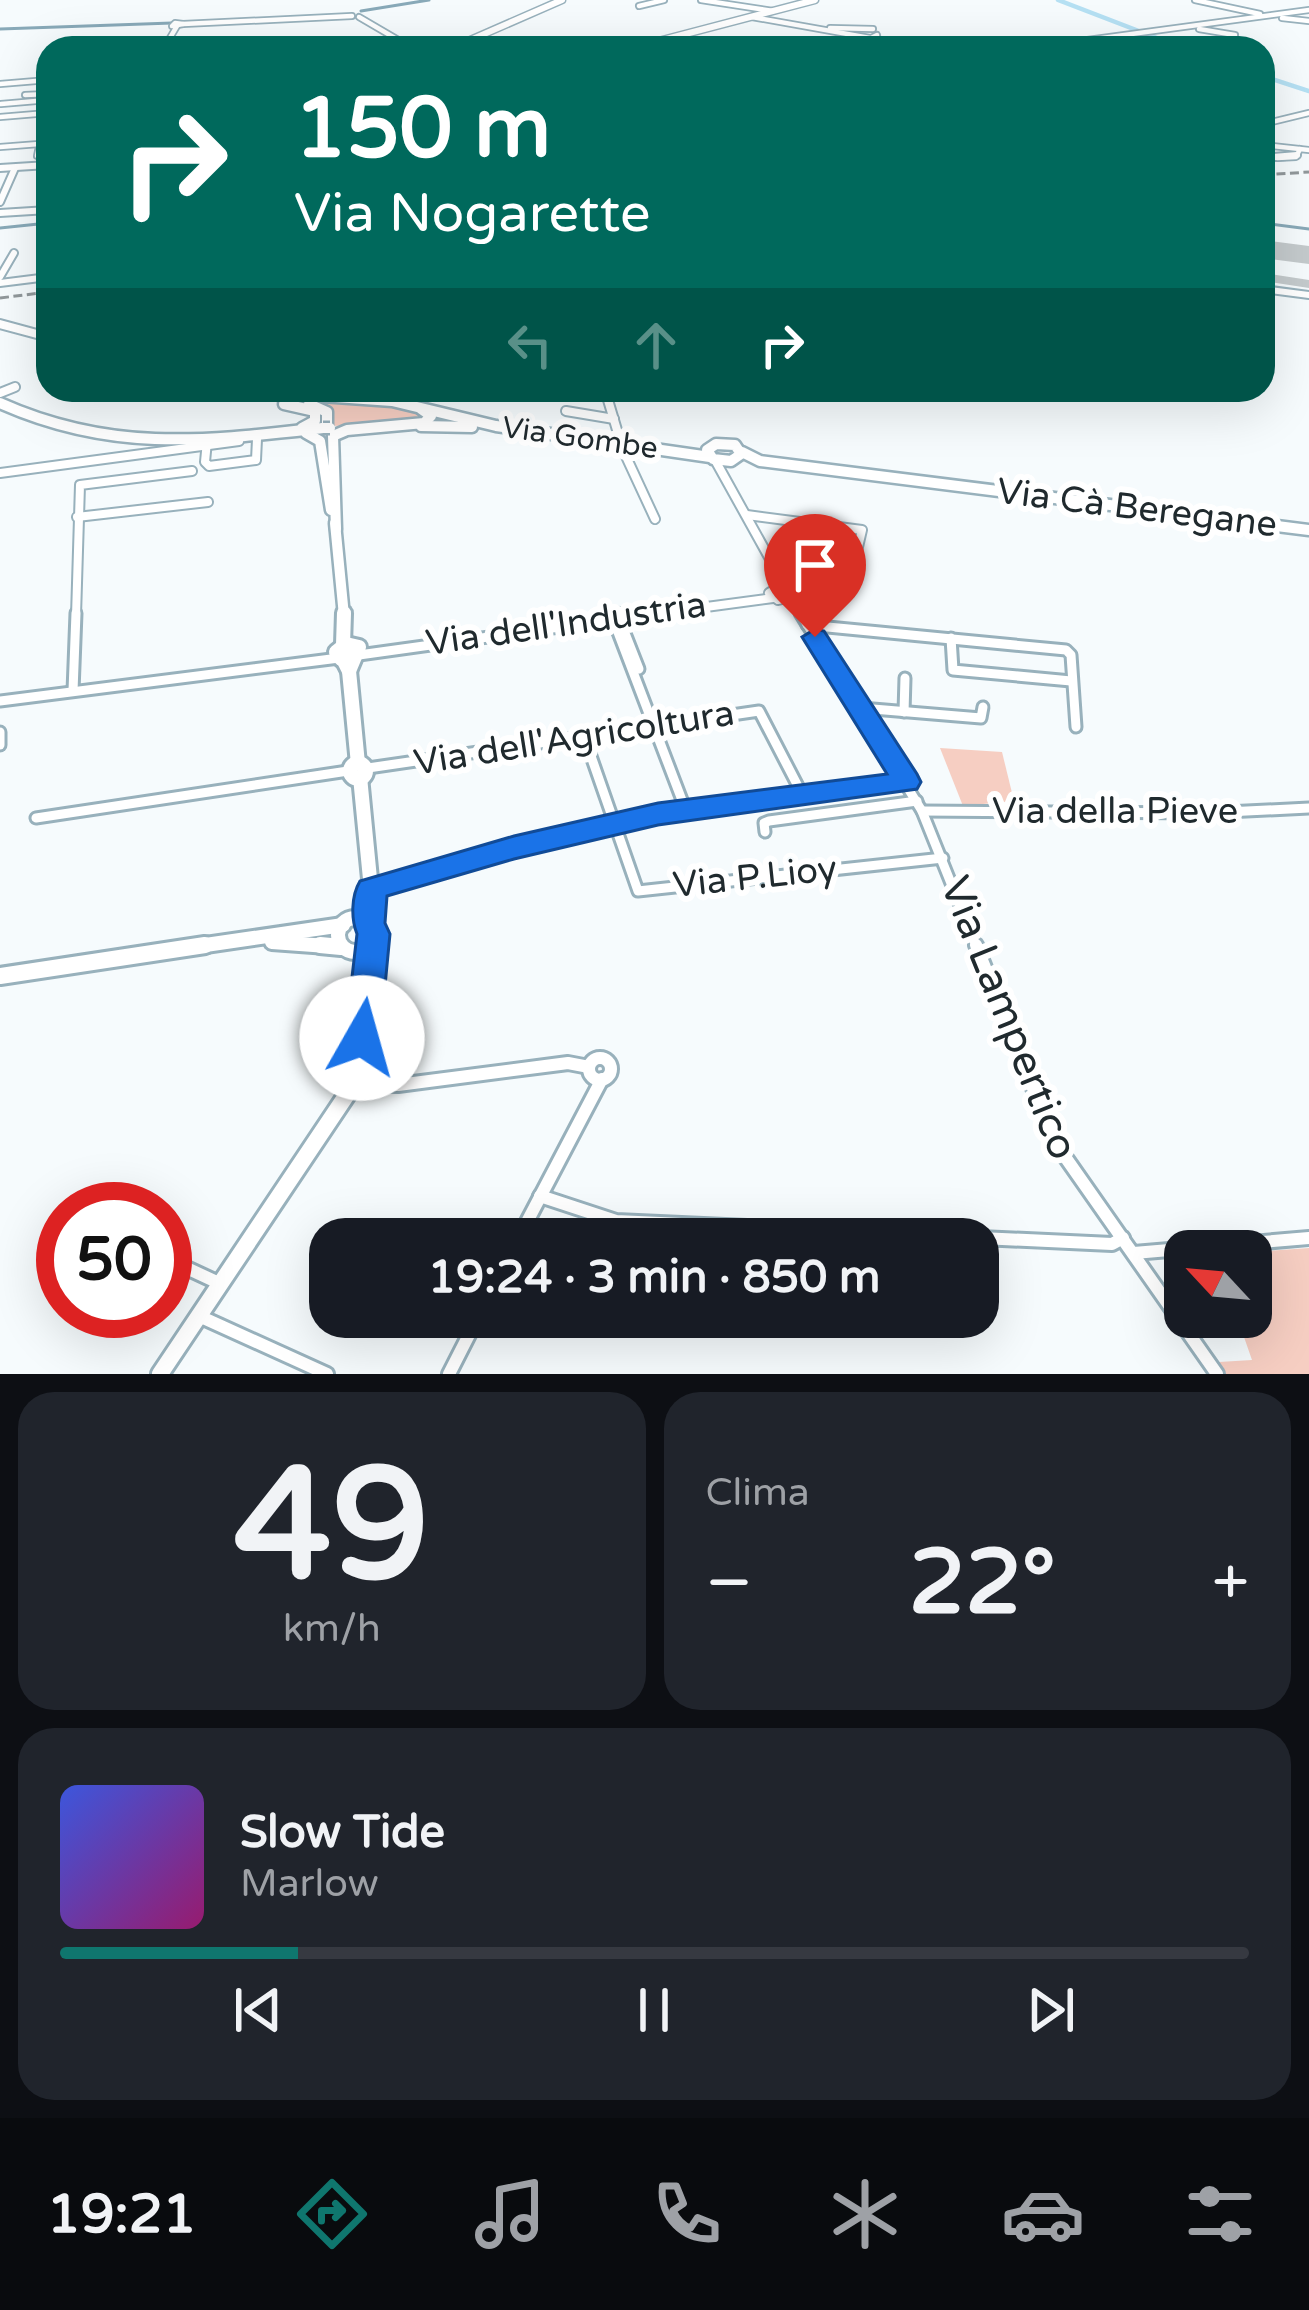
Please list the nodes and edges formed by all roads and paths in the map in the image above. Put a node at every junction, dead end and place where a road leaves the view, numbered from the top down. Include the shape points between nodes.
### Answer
1 (562, 0) edge
2 (663, 0) edge
3 (701, 0) edge
4 (815, 0) edge
5 (1195, 0) edge
6 (639, 6) dead end
7 (1309, 10) edge
8 (773, 11) junction
9 (1268, 16) junction
10 (752, 17) junction
11 (1309, 21) edge
12 (1188, 26) junction
13 (384, 31) junction
14 (376, 32) dead end
15 (1235, 35) dead end
16 (172, 36) edge
17 (392, 36) edge
18 (480, 36) edge
19 (678, 36) edge
20 (871, 36) edge
21 (1120, 36) edge
22 (36, 81) edge
23 (9, 83) junction
24 (0, 84) edge
25 (25, 95) dead end
26 (36, 97) edge
27 (36, 99) edge
28 (0, 105) edge
29 (1309, 113) edge
30 (0, 117) edge
31 (36, 117) edge
32 (1275, 121) edge
33 (36, 144) edge
34 (1275, 146) edge
35 (0, 147) edge
36 (1300, 149) junction
37 (1309, 150) edge
38 (1275, 158) edge
39 (36, 166) edge
40 (15, 167) junction
41 (0, 169) edge
42 (0, 202) edge
43 (36, 211) edge
44 (0, 213) edge
45 (14, 254) dead end
46 (36, 278) edge
47 (0, 280) edge
48 (1275, 291) edge
49 (1309, 296) edge
50 (0, 330) edge
51 (36, 334) edge
52 (36, 335) edge
53 (14, 387) dead end
54 (0, 390) edge
55 (276, 402) edge
56 (285, 402) edge
57 (396, 402) edge
58 (396, 402) edge
59 (608, 402) edge
60 (0, 405) edge
61 (566, 411) dead end
62 (614, 418) junction
63 (386, 426) junction
64 (326, 427) junction
65 (525, 431) junction
66 (262, 436) junction
67 (207, 442) junction
68 (623, 444) junction
69 (162, 447) junction
70 (723, 457) junction
71 (760, 461) joint
72 (328, 463) dead end
73 (192, 471) dead end
74 (0, 472) edge
75 (208, 502) dead end
76 (747, 515) junction
77 (77, 517) junction
78 (655, 519) dead end
79 (336, 529) junction
80 (1309, 530) edge
81 (855, 560) dead end
82 (823, 574) dead end
83 (784, 597) junction
84 (615, 615) junction
85 (807, 625) junction
86 (951, 638) junction
87 (348, 652) junction
88 (905, 678) dead end
89 (1071, 681) junction
90 (73, 689) junction
91 (0, 699) edge
92 (983, 706) dead end
93 (860, 708) junction
94 (904, 712) junction
95 (657, 725) junction
96 (1076, 728) dead end
97 (0, 732) edge
98 (584, 736) junction
99 (0, 745) edge
100 (359, 770) junction
101 (907, 782) junction
102 (801, 792) junction
103 (919, 806) junction
104 (685, 808) junction
105 (1309, 808) edge
106 (36, 818) dead end
107 (614, 824) junction
108 (765, 832) dead end
109 (944, 858) junction
110 (371, 889) junction
111 (369, 923) junction
112 (345, 924) junction
113 (253, 940) junction
114 (370, 942) junction
115 (344, 948) junction
116 (370, 974) junction
117 (0, 976) edge
118 (354, 1084) junction
119 (541, 1196) junction
120 (529, 1218) edge
121 (1123, 1238) junction
122 (1309, 1238) edge
123 (1134, 1253) junction
124 (192, 1271) edge
125 (221, 1284) junction
126 (199, 1316) junction
127 (467, 1338) edge
128 (160, 1374) edge
129 (327, 1374) edge
130 (449, 1374) edge
131 (1217, 1374) edge

1 - 18 main road
2 - 6 street
3 - 8 street
4 - 8 main road
5 - 9 street
7 - 9 street
8 - 10 main road
9 - 11 street
9 - 12 street
10 - 19 main road
10 - 20 street via 845,25
12 - 15 street
12 - 21 street
13 - 14 street
13 - 16 street via 356,14 180,25
13 - 17 street
22 - 23 street
23 - 24 street
23 - 28 street
25 - 26 street
27 - 28 street
29 - 32 street
30 - 31 street
33 - 35 street
34 - 36 street
36 - 37 street
36 - 38 street via 1296,157
39 - 40 street
40 - 41 street
40 - 42 street
43 - 44 street
45 - 47 street
46 - 47 street
48 - 49 street
50 - 51 main road
50 - 52 main road
53 - 54 street
55 - 66 main road via 309,408 315,421
56 - 64 main road via 318,406 328,415
57 - 63 main road via 431,418
58 - 65 main road, Via Gombe
59 - 62 street
60 - 69 main road via 118,443
61 - 62 street
62 - 68 street
63 - 64 main road
63 - 65 main road
63 - 79 main road via 332,438
64 - 66 main road
65 - 68 main road, Via Gombe
66 - 67 main road
66 - 67 street via 252,461 206,465
66 - 79 main road via 318,438
67 - 69 main road
68 - 70 main road, Via Gombe
68 - 78 street
69 - 74 street
70 - 71 main road, Via Gombe
70 - 76 street
71 - 80 main road, Via Cà Beregane
72 - 79 main road
73 - 77 street via 80,484
75 - 77 street
76 - 81 street via 862,530
76 - 83 street via 780,573
77 - 90 street
79 - 87 main road
82 - 83 street, Via dell'Industria via 820,606
83 - 84 street, Via dell'Industria
83 - 85 street, Via Lampertico
84 - 87 street, Via dell'Industria
84 - 95 street
85 - 86 street
85 - 93 street, Via Lampertico
86 - 89 street via 1070,653
86 - 89 street via 953,670
87 - 90 street, Via dell'Industria
87 - 100 main road
88 - 94 street
89 - 96 street
90 - 91 street, Via dell'Industria
92 - 94 street via 981,718
93 - 94 street
93 - 101 street, Via Lampertico
95 - 98 street, Via dell'Agricoltura
95 - 102 street, Via dell'Agricoltura via 759,710
95 - 104 street
97 - 99 street
98 - 100 street, Via dell'Agricoltura
98 - 107 street
100 - 106 street, Via dell'Agricoltura
100 - 110 main road
101 - 102 street
101 - 103 street, Via Lampertico
102 - 104 street
103 - 105 street, Via della Pieve
103 - 108 street, Via della Pieve via 769,821
103 - 109 street, Via Lampertico
104 - 107 street
107 - 109 street, Via P.Lioy via 638,891
107 - 110 street
109 - 121 street, Via Lampertico via 1054,1141
110 - 111 main road
110 - 112 main road
111 - 112 main road
111 - 114 main road
112 - 113 main road
112 - 115 main road via 336,939
113 - 115 main road
113 - 117 main road
114 - 115 main road
114 - 116 main road
115 - 116 main road
116 - 118 main road
118 - 119 street via 589,1067 602,1079
118 - 125 main road
119 - 120 street
119 - 121 street via 616,1221 1112,1244
121 - 123 street, Via Lampertico
122 - 123 street
123 - 131 street, Via Lampertico
124 - 125 street
125 - 126 main road
126 - 128 main road
126 - 129 street
127 - 130 street

